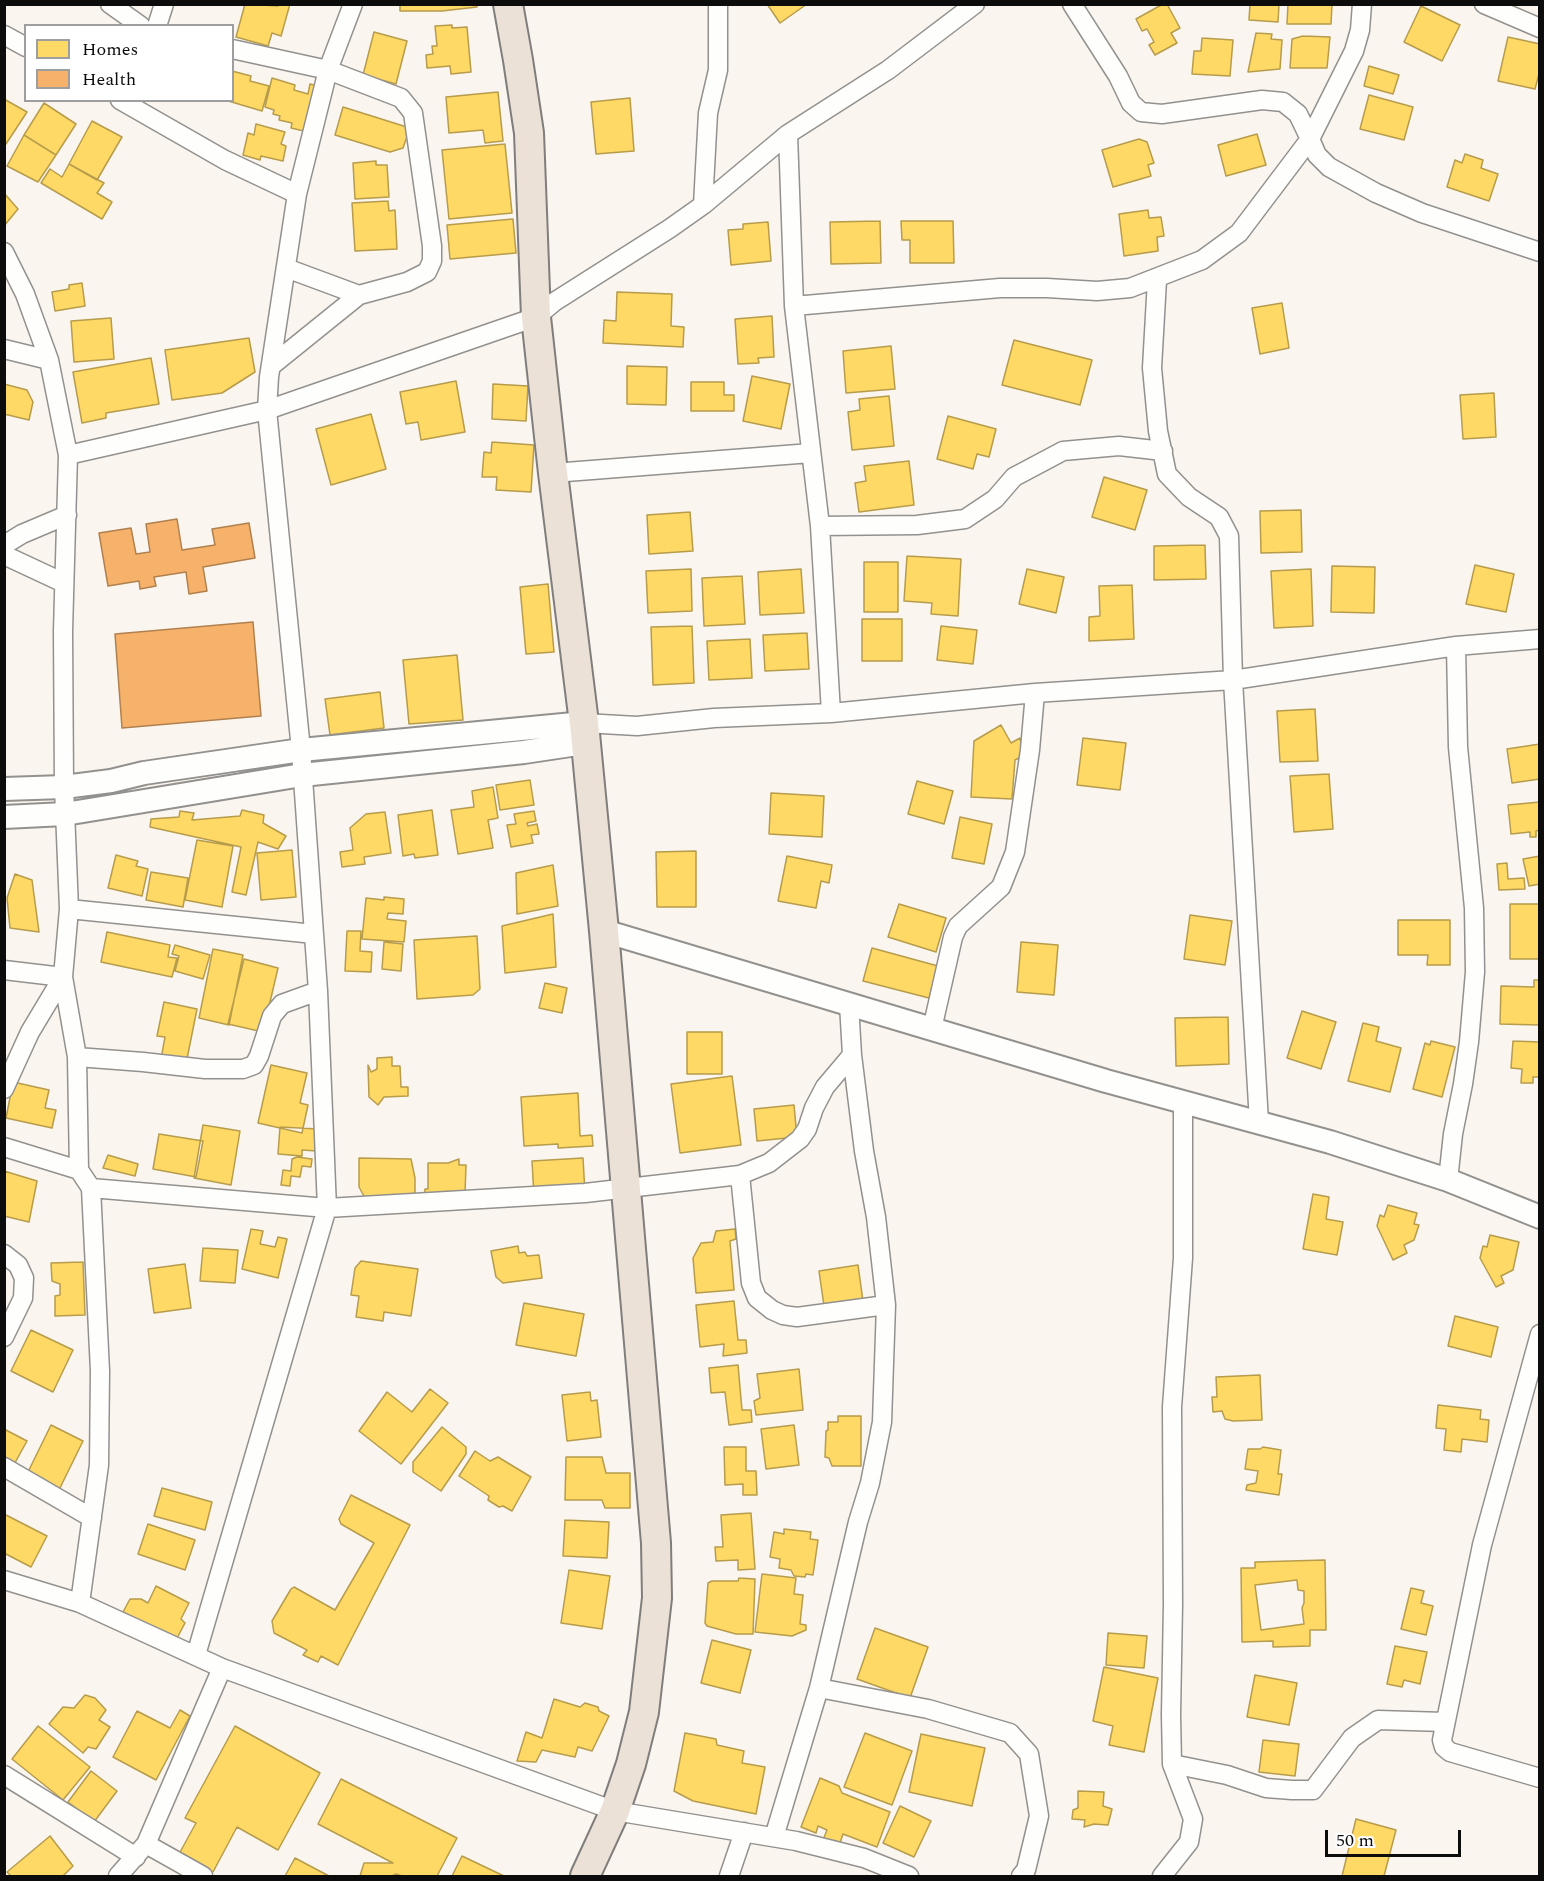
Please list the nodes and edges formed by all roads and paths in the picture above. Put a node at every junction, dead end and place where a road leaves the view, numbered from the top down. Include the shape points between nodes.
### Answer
1 (110, 4) edge
2 (165, 4) edge
3 (353, 4) edge
4 (508, 4) edge
5 (718, 4) edge
6 (975, 4) edge
7 (1072, 4) edge
8 (1362, 4) edge
9 (1484, 4) edge
10 (138, 24) edge
11 (158, 24) edge
12 (1539, 28) edge
13 (4, 35) edge
14 (24, 46) edge
15 (234, 49) edge
16 (328, 70) junction
17 (128, 103) edge
18 (788, 134) junction
19 (1310, 139) junction
20 (297, 195) junction
21 (703, 205) junction
22 (4, 252) edge
23 (1539, 252) edge
24 (286, 268) junction
25 (1156, 280) junction
26 (358, 295) junction
27 (794, 306) junction
28 (536, 317) junction
29 (4, 349) edge
30 (49, 360) junction
31 (271, 366) junction
32 (267, 410) junction
33 (1163, 451) junction
34 (811, 453) junction
35 (68, 455) junction
36 (553, 473) junction
37 (67, 515) junction
38 (820, 526) junction
39 (4, 545) edge
40 (4, 555) edge
41 (64, 583) junction
42 (1539, 639) edge
43 (1456, 646) junction
44 (1233, 680) junction
45 (1035, 693) junction
46 (831, 713) junction
47 (584, 733) junction
48 (301, 750) junction
49 (302, 775) junction
50 (64, 787) junction
51 (4, 789) edge
52 (65, 814) junction
53 (4, 817) edge
54 (69, 909) junction
55 (604, 931) junction
56 (314, 934) junction
57 (4, 970) edge
58 (63, 977) junction
59 (318, 991) junction
60 (849, 1004) junction
61 (932, 1029) junction
62 (852, 1055) junction
63 (77, 1057) junction
64 (4, 1089) edge
65 (1183, 1102) junction
66 (1259, 1122) junction
67 (4, 1147) edge
68 (79, 1170) junction
69 (740, 1174) junction
70 (1448, 1180) junction
71 (91, 1188) junction
72 (625, 1190) junction
73 (327, 1208) junction
74 (1539, 1217) edge
75 (4, 1254) edge
76 (886, 1305) junction
77 (1539, 1334) edge
78 (4, 1337) edge
79 (4, 1467) edge
80 (92, 1518) junction
81 (4, 1580) edge
82 (80, 1603) junction
83 (196, 1654) junction
84 (222, 1668) junction
85 (819, 1688) junction
86 (1445, 1722) junction
87 (1172, 1764) junction
88 (4, 1775) edge
89 (1539, 1778) edge
90 (615, 1811) junction
91 (744, 1832) junction
92 (774, 1837) junction
93 (141, 1850) junction
94 (118, 1876) edge
95 (204, 1876) edge
96 (585, 1876) edge
97 (729, 1876) edge
98 (909, 1876) edge
99 (1022, 1876) edge
100 (1162, 1876) edge

1 - 10 street
2 - 11 street
3 - 16 street
4 - 28 main road via 529,133
5 - 21 street via 718,70 708,113
6 - 18 street via 888,70
7 - 19 street via 1131,103 1141,111 1162,114 1262,100 1283,102 1298,114
8 - 19 street via 1354,51
9 - 12 street
13 - 14 street
15 - 16 street
16 - 20 street
16 - 26 street via 401,98 413,113 430,235 432,261 427,272 407,282
17 - 20 street via 225,160
18 - 21 street
18 - 27 street
19 - 23 street via 1317,155 1329,167 1376,193 1422,213
19 - 25 street via 1239,233 1203,260
20 - 24 street
21 - 28 street
22 - 30 street via 25,294
24 - 26 street
24 - 31 street
25 - 27 street via 1130,288 1096,291 1000,288
25 - 33 street via 1152,368
26 - 31 street
27 - 34 street
28 - 32 street
28 - 36 main road
29 - 30 street
30 - 35 street
31 - 32 street
32 - 35 street
32 - 48 street
33 - 38 street via 1119,446 1063,451 1014,477 995,499 965,519 917,525
33 - 44 street via 1167,474 1189,497 1219,517 1229,536
34 - 36 street
34 - 38 street
35 - 37 street
36 - 47 main road
37 - 39 street
37 - 41 street
38 - 46 street
40 - 41 street
41 - 50 street
42 - 43 street
43 - 44 street
43 - 70 street via 1458,747 1474,908 1475,972
44 - 45 street
44 - 66 street
45 - 46 street
45 - 61 street via 1015,852 1000,886 958,926
46 - 47 street via 714,718
47 - 48 street
47 - 49 street via 524,752
47 - 55 main road
48 - 49 street
48 - 50 street
49 - 52 street
49 - 56 street
50 - 51 street
50 - 52 street
52 - 53 street
52 - 54 street
54 - 56 street
54 - 58 street
55 - 60 street
55 - 72 main road
56 - 59 street
57 - 58 street
58 - 63 street
58 - 64 street via 30,1032
59 - 63 street via 282,1004 272,1016 254,1065 243,1069
59 - 73 street
60 - 61 street
60 - 62 street
61 - 65 street
62 - 69 street via 825,1087 800,1139 768,1163
62 - 76 street
63 - 68 street
65 - 66 street
65 - 87 street via 1183,1258 1172,1407
66 - 70 street
67 - 68 street
68 - 71 street
69 - 72 street
69 - 76 street via 751,1283 757,1298 783,1316 797,1317
70 - 74 street
71 - 73 street
71 - 80 street via 100,1371 99,1465
72 - 73 street
72 - 90 main road via 655,1532 657,1598 644,1712
73 - 83 street
75 - 78 street via 18,1265 24,1278 23,1298
76 - 85 street via 882,1422 877,1452
77 - 86 street via 1482,1545
79 - 80 street
80 - 82 street
81 - 82 street
82 - 83 street
83 - 84 street
84 - 90 street
84 - 93 street
85 - 92 street
85 - 99 street via 928,1709 1010,1732 1029,1754 1039,1816
86 - 87 street via 1377,1720 1352,1738 1313,1790 1266,1788
86 - 89 street via 1442,1740 1450,1752
87 - 100 street via 1193,1818 1189,1842
88 - 93 street
90 - 91 street
90 - 96 main road
91 - 92 street
91 - 97 street
92 - 98 street via 864,1858
93 - 94 street
93 - 95 street

